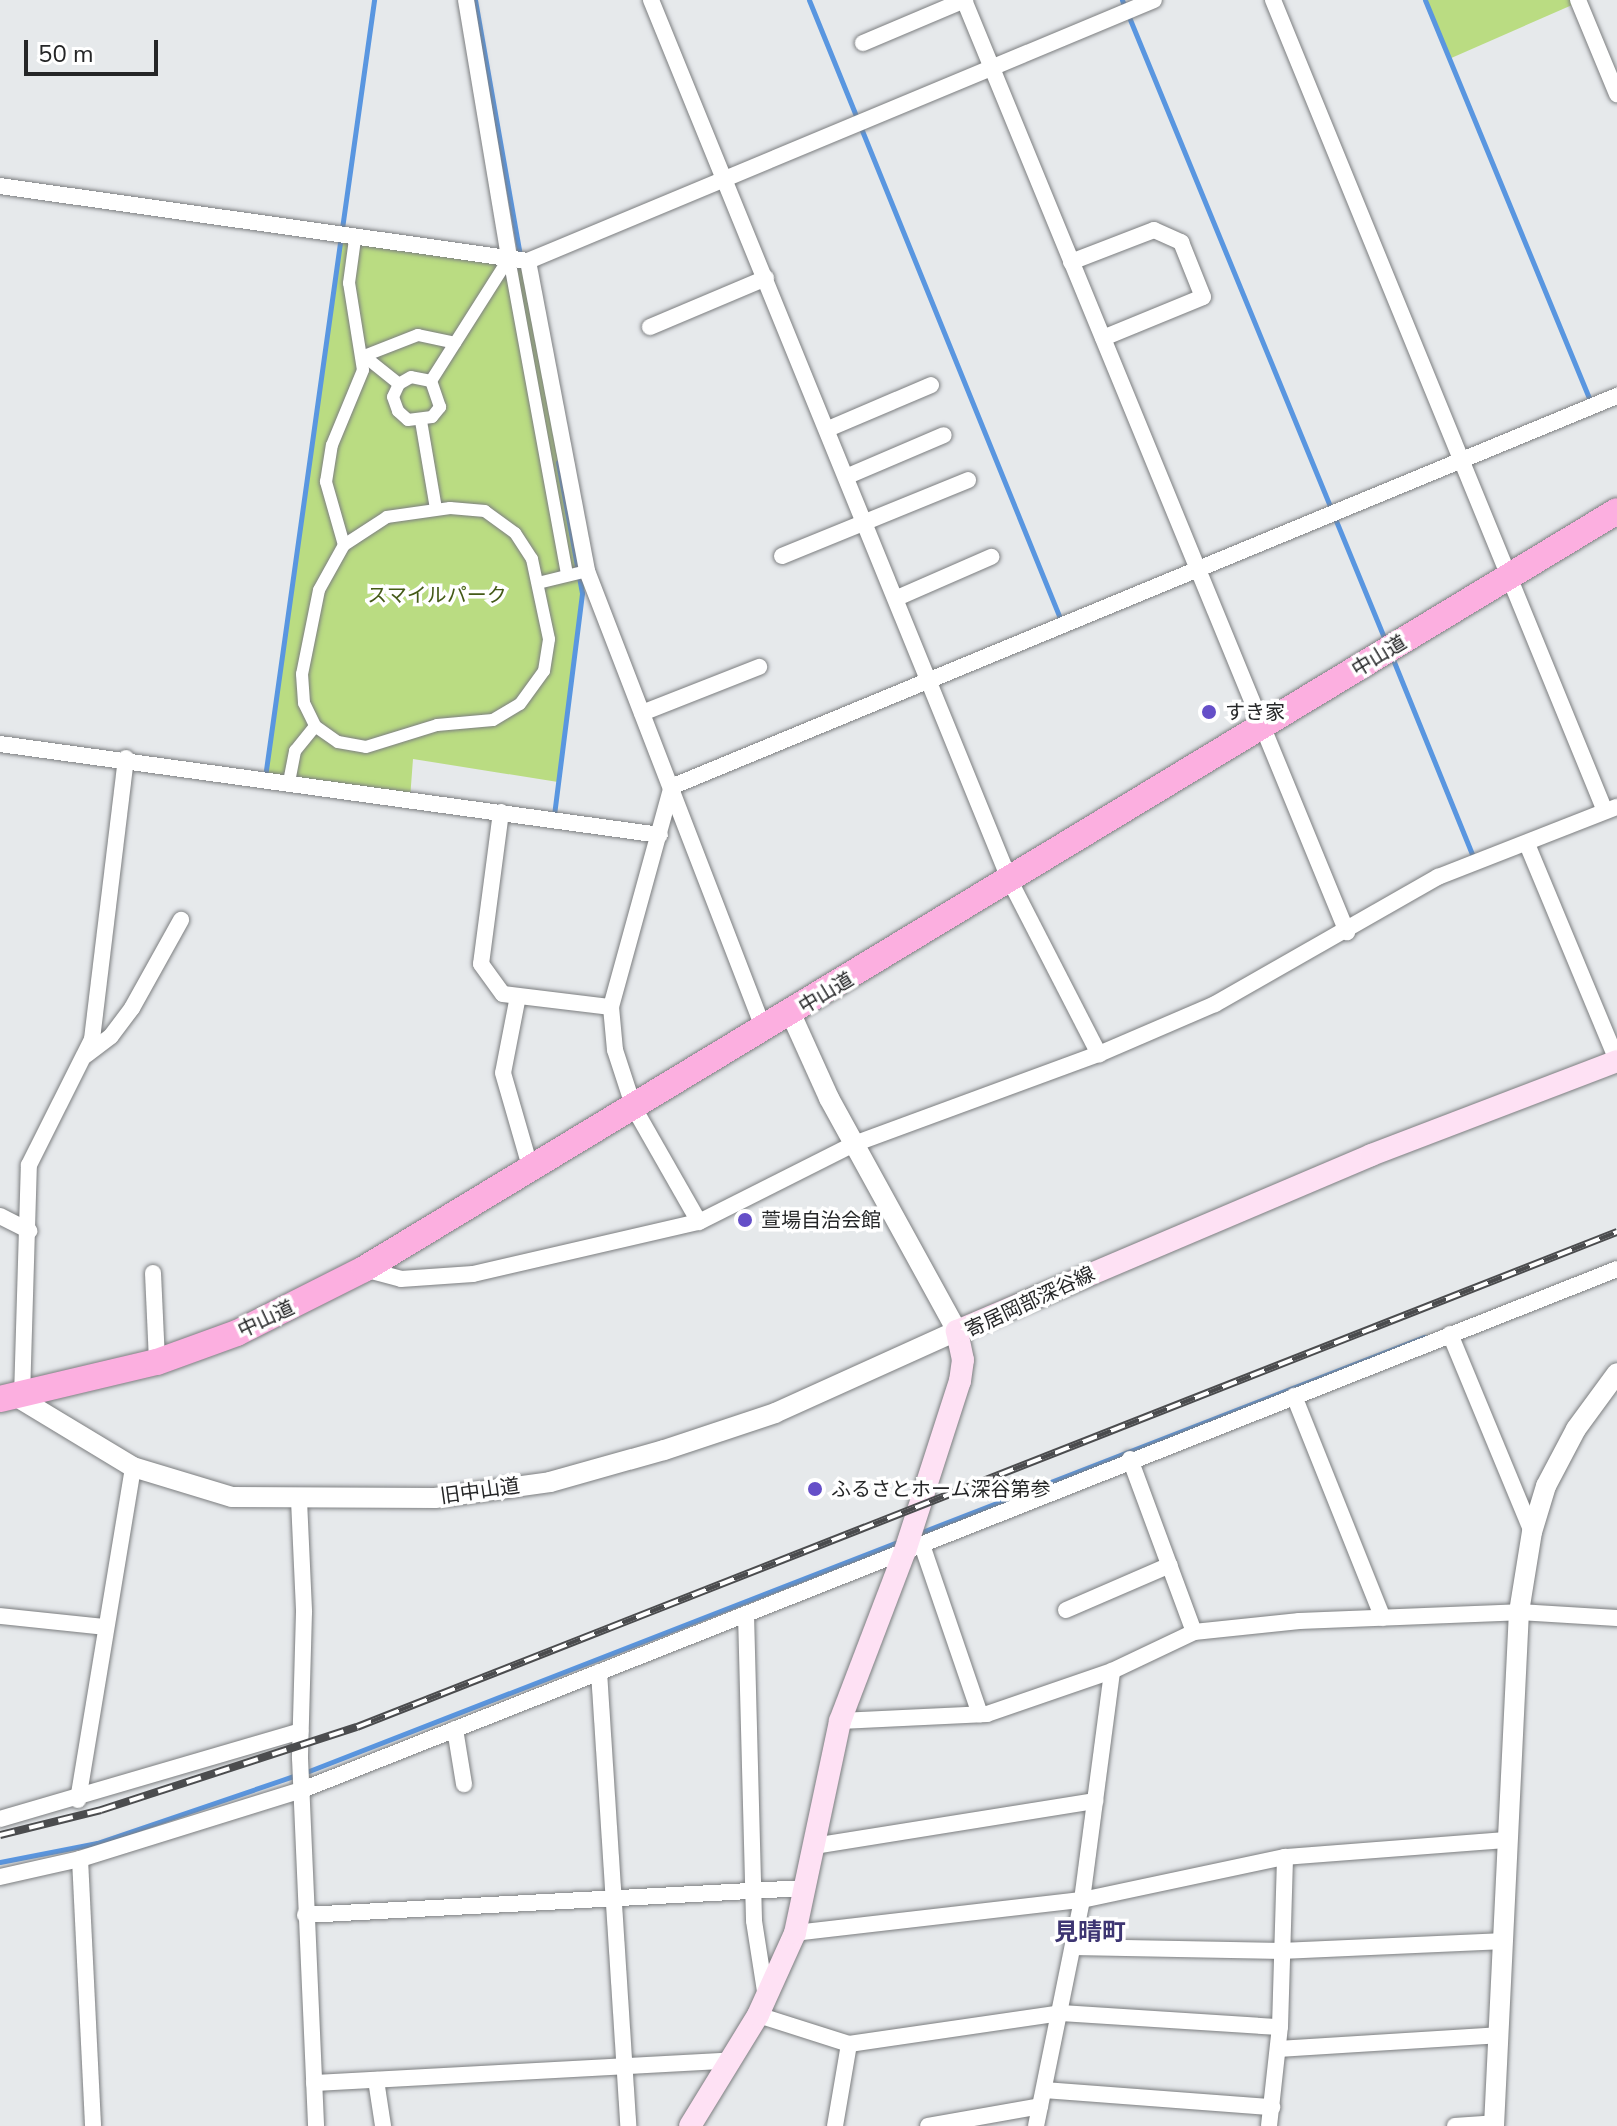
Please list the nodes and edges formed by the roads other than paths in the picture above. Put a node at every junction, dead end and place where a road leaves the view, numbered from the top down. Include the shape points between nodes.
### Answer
1 (466, 0) edge
2 (651, 0) edge
3 (964, 0) edge
4 (1154, 0) edge
5 (1273, 0) edge
6 (1578, 0) edge
7 (863, 43) dead end
8 (991, 66) junction
9 (1617, 94) edge
10 (724, 178) junction
11 (0, 186) edge
12 (355, 239) junction
13 (509, 258) junction
14 (528, 261) junction
15 (1071, 262) junction
16 (766, 278) junction
17 (650, 327) dead end
18 (1103, 338) junction
19 (455, 343) junction
20 (364, 356) junction
21 (431, 381) junction
22 (399, 384) junction
23 (931, 385) dead end
24 (1617, 396) edge
25 (421, 421) junction
26 (828, 429) junction
27 (944, 435) dead end
28 (1461, 460) junction
29 (848, 476) junction
30 (968, 480) dead end
31 (436, 509) junction
32 (1617, 511) edge
33 (866, 520) junction
34 (344, 545) junction
35 (782, 556) dead end
36 (991, 557) dead end
37 (1197, 569) junction
38 (587, 571) junction
39 (567, 574) junction
40 (1508, 578) junction
41 (538, 583) junction
42 (897, 598) junction
43 (759, 667) dead end
44 (930, 681) junction
45 (642, 713) junction
46 (315, 726) junction
47 (1264, 727) junction
48 (0, 744) edge
49 (126, 758) junction
50 (289, 782) junction
51 (671, 787) junction
52 (1611, 809) edge
53 (501, 812) junction
54 (660, 835) junction
55 (1527, 844) junction
56 (1010, 881) junction
57 (181, 920) dead end
58 (1347, 932) junction
59 (518, 996) junction
60 (611, 1007) junction
61 (791, 1014) junction
62 (764, 1030) junction
63 (1099, 1054) junction
64 (84, 1055) junction
65 (1617, 1060) edge
66 (634, 1108) junction
67 (854, 1144) junction
68 (531, 1170) junction
69 (0, 1216) edge
70 (699, 1222) junction
71 (29, 1231) junction
72 (364, 1269) junction
73 (1617, 1269) edge
74 (153, 1273) dead end
75 (957, 1331) junction
76 (1450, 1334) junction
77 (157, 1362) junction
78 (1617, 1373) edge
79 (7, 1396) edge
80 (1294, 1396) junction
81 (1130, 1459) junction
82 (133, 1467) junction
83 (299, 1500) junction
84 (1532, 1532) junction
85 (913, 1548) junction
86 (1170, 1565) junction
87 (1066, 1610) dead end
88 (1519, 1612) junction
89 (746, 1614) junction
90 (0, 1616) edge
91 (1383, 1618) junction
92 (1617, 1618) edge
93 (105, 1627) junction
94 (1194, 1632) junction
95 (1112, 1671) junction
96 (599, 1672) junction
97 (980, 1714) junction
98 (840, 1721) junction
99 (455, 1729) junction
100 (300, 1731) junction
101 (464, 1784) dead end
102 (302, 1790) junction
103 (78, 1800) junction
104 (1095, 1801) junction
105 (0, 1819) edge
106 (1507, 1840) junction
107 (814, 1846) junction
108 (1285, 1857) junction
109 (80, 1859) junction
110 (0, 1877) edge
111 (805, 1888) junction
112 (753, 1890) junction
113 (612, 1898) junction
114 (1082, 1900) junction
115 (305, 1915) junction
116 (795, 1933) junction
117 (1503, 1941) junction
118 (1073, 1947) junction
119 (1283, 1951) junction
120 (762, 2007) junction
121 (1061, 2013) junction
122 (1280, 2027) junction
123 (1498, 2035) junction
124 (849, 2044) junction
125 (1278, 2049) junction
126 (726, 2061) junction
127 (624, 2070) junction
128 (376, 2080) junction
129 (314, 2083) junction
130 (1042, 2098) junction
131 (1272, 2107) junction
132 (1494, 2125) edge
133 (93, 2126) edge
134 (316, 2126) edge
135 (383, 2126) edge
136 (628, 2126) edge
137 (690, 2126) edge
138 (835, 2126) edge
139 (928, 2126) edge
140 (1036, 2126) edge
141 (1269, 2126) edge
142 (1455, 2126) edge

1 - 13 street
2 - 10 street
3 - 7 street
3 - 8 street
4 - 8 street
5 - 28 street
6 - 9 street
8 - 10 street
8 - 15 street
10 - 14 street
10 - 16 street
11 - 12 street
12 - 13 street
12 - 20 street via 349,283
13 - 14 street
13 - 19 street
13 - 39 street
14 - 38 street
15 - 18 street
15 - 18 street via 1154,230 1181,242 1187,256 1203,297
16 - 17 street
16 - 26 street
18 - 37 street
19 - 20 street via 418,335
19 - 21 street
20 - 22 street
20 - 34 street via 332,445 326,482
21 - 22 street via 411,377
21 - 25 street via 440,407
22 - 25 street via 393,397 398,411 408,420
23 - 26 street
24 - 28 street
25 - 31 street
26 - 29 street
27 - 29 street
28 - 37 street
28 - 40 street
29 - 33 street
30 - 33 street
31 - 34 street via 387,517
31 - 41 street via 485,511 515,533 532,559
32 - 40 highway, 中山道
33 - 35 street
33 - 42 street
34 - 46 street via 319,590 302,674 304,703
36 - 42 street
37 - 44 street
37 - 47 street
38 - 39 street
38 - 45 street
39 - 41 street
40 - 47 highway, 中山道
40 - 52 street
41 - 46 street via 547,650 544,671 520,704 493,720 437,725 366,747 338,742
42 - 44 street
43 - 45 street
44 - 51 street
44 - 56 street
45 - 51 street
46 - 50 street via 295,751
47 - 56 highway, 中山道
47 - 58 street
48 - 49 street
49 - 50 street
49 - 64 street via 92,1039
50 - 53 street
51 - 54 street
51 - 62 street
52 - 55 street
53 - 54 street
53 - 59 street via 481,964 503,994
54 - 60 street
55 - 58 street via 1438,877
55 - 65 street
56 - 61 highway, 中山道
56 - 63 street
57 - 64 street via 132,1008 111,1036
58 - 63 street via 1215,1004
59 - 60 street
59 - 68 street via 503,1073
60 - 66 street via 615,1050
61 - 62 highway, 中山道
61 - 67 street
62 - 66 highway, 中山道
63 - 67 street
64 - 71 street via 29,1165
65 - 75 main road, 寄居岡部深谷線 via 1371,1155
66 - 68 highway, 中山道
66 - 70 street
67 - 70 street
67 - 75 street
68 - 72 highway, 中山道
69 - 71 street
70 - 72 street via 473,1274 401,1279
71 - 79 street
72 - 77 highway, 中山道 via 237,1333
73 - 76 street
74 - 77 street
75 - 83 street, 旧中山道 via 764,1417 550,1482 435,1498
75 - 85 main road, 寄居岡部深谷線 via 963,1360 960,1381
76 - 80 street
76 - 84 street
77 - 79 highway, 中山道
78 - 84 street via 1576,1429 1546,1486
79 - 82 street, 旧中山道
80 - 81 street
80 - 91 street
81 - 85 street
81 - 86 street
82 - 83 street, 旧中山道 via 232,1497
82 - 93 street
83 - 100 street via 304,1612
84 - 88 street
85 - 89 street
85 - 97 street
85 - 98 main road, 寄居岡部深谷線
86 - 87 street
86 - 94 street
88 - 91 street
88 - 92 street
88 - 106 street
89 - 96 street
89 - 112 street
90 - 93 street
91 - 94 street
93 - 103 street
94 - 95 street
95 - 97 street
95 - 104 street
96 - 99 street
96 - 113 street
97 - 98 street
98 - 107 main road, 寄居岡部深谷線
99 - 101 street
99 - 102 street
100 - 102 street
100 - 103 street
102 - 109 street
102 - 115 street
103 - 105 street
104 - 107 street
104 - 114 street
106 - 108 street
106 - 117 street
107 - 111 main road, 寄居岡部深谷線
108 - 114 street
108 - 119 street
109 - 110 street
109 - 133 street
111 - 112 street
111 - 116 main road, 寄居岡部深谷線
112 - 113 street
112 - 120 street
113 - 115 street
113 - 127 street
114 - 116 street
114 - 118 street
115 - 129 street
116 - 120 main road, 寄居岡部深谷線
117 - 119 street
117 - 123 street
118 - 119 street
118 - 121 street
119 - 122 street
120 - 124 street
120 - 126 main road, 寄居岡部深谷線
121 - 122 street
121 - 124 street
121 - 130 street
122 - 125 street
123 - 125 street
123 - 132 street
124 - 138 street
125 - 131 street
126 - 127 street
126 - 137 main road, 寄居岡部深谷線
127 - 128 street
127 - 136 street
128 - 129 street
128 - 135 street
129 - 134 street
130 - 131 street
130 - 139 street
130 - 140 street
131 - 141 street
132 - 142 street

